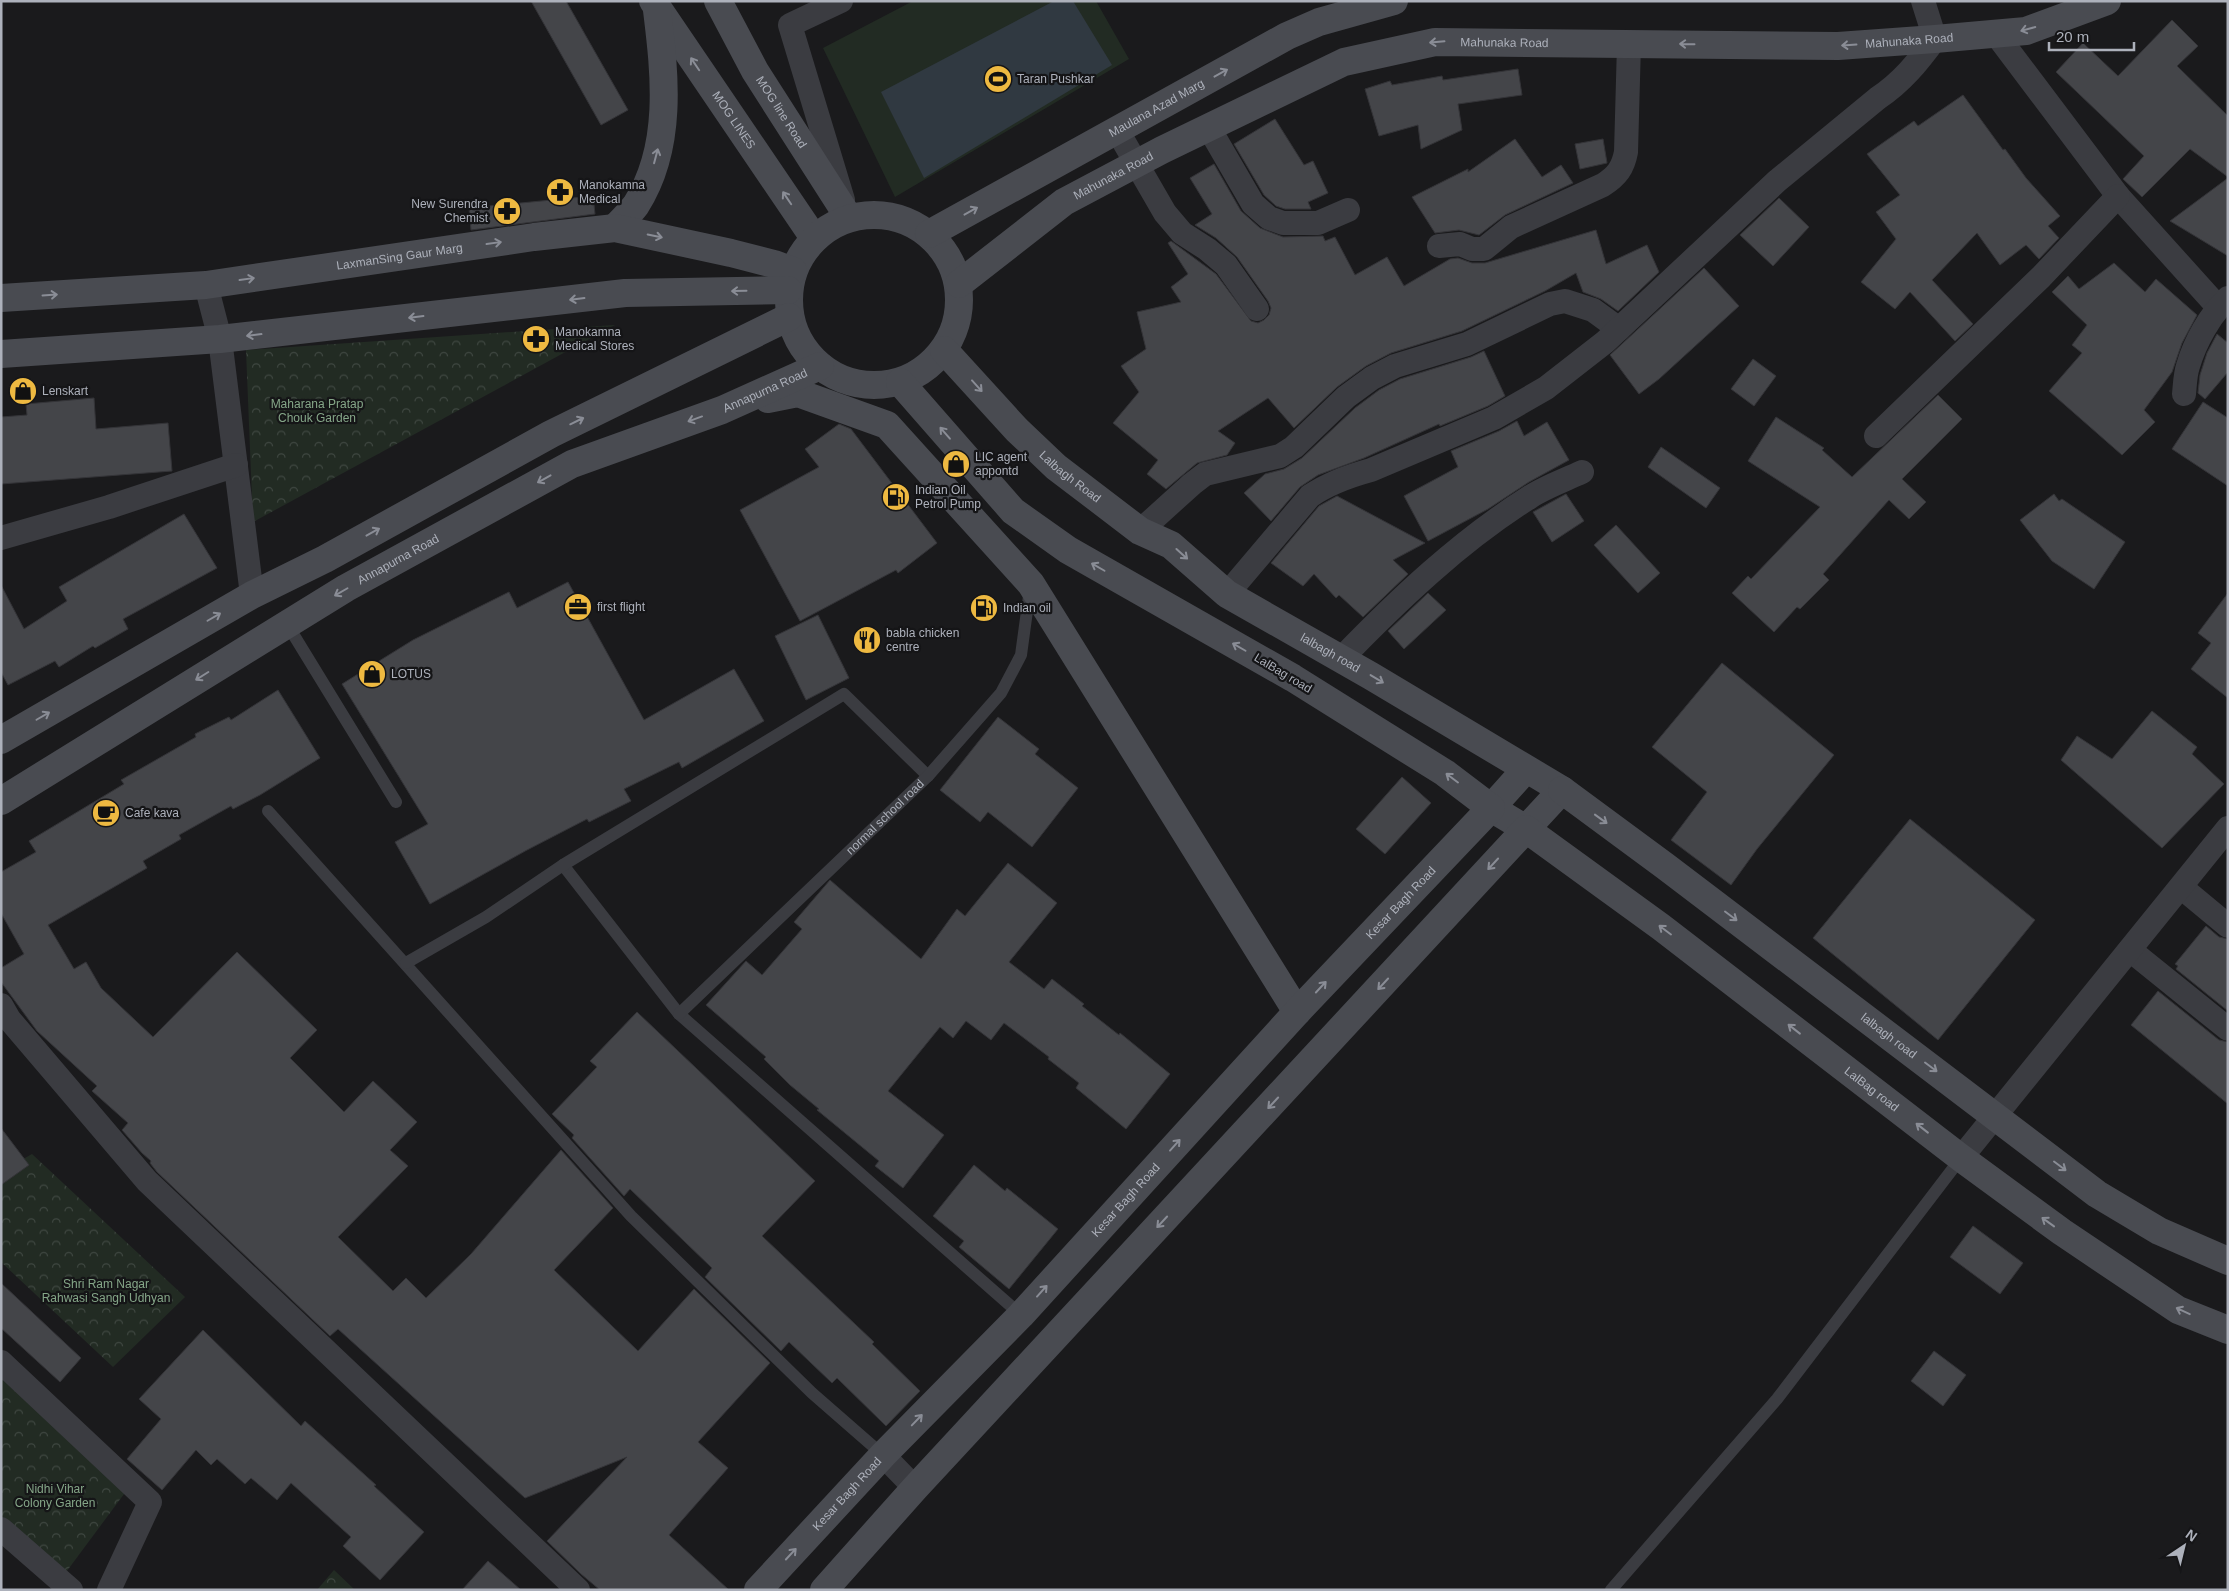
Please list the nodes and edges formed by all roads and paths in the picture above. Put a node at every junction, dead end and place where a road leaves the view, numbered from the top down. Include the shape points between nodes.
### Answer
1 (718, 1) edge
2 (841, 1) edge
3 (1394, 1) edge
4 (1923, 1) edge
5 (2107, 1) edge
6 (655, 4) edge
7 (1996, 34) junction
8 (1935, 39) junction
9 (1629, 44) junction
10 (1209, 128) junction
11 (1117, 130) junction
12 (1136, 165) junction
13 (2118, 196) junction
14 (1348, 210) dead end
15 (848, 218) junction
16 (615, 228) junction
17 (929, 234) junction
18 (814, 238) junction
19 (1439, 246) dead end
20 (791, 281) junction
21 (958, 284) junction
22 (206, 285) junction
23 (1, 298) edge
24 (2223, 302) edge
25 (1257, 308) dead end
26 (789, 317) junction
27 (1619, 329) junction
28 (220, 339) junction
29 (944, 350) junction
30 (1, 354) edge
31 (820, 366) junction
32 (900, 382) junction
33 (2184, 394) dead end
34 (722, 410) junction
35 (1876, 436) dead end
36 (236, 465) junction
37 (1582, 472) dead end
38 (1013, 511) junction
39 (1140, 531) junction
40 (1, 538) edge
41 (1031, 584) junction
42 (1227, 594) junction
43 (252, 595) junction
44 (287, 624) junction
45 (1341, 658) junction
46 (1, 740) edge
47 (1526, 769) junction
48 (928, 776) junction
49 (1562, 790) junction
50 (1, 800) edge
51 (396, 802) dead end
52 (1491, 808) junction
53 (268, 811) dead end
54 (1526, 828) junction
55 (2226, 833) edge
56 (563, 865) junction
57 (2181, 886) junction
58 (2228, 926) edge
59 (2130, 950) junction
60 (406, 963) junction
61 (1, 1005) edge
62 (1297, 1012) junction
63 (679, 1014) junction
64 (2228, 1029) edge
65 (1995, 1117) junction
66 (1961, 1158) junction
67 (2228, 1261) edge
68 (1021, 1314) junction
69 (2228, 1330) edge
70 (1, 1362) edge
71 (883, 1455) junction
72 (915, 1488) junction
73 (1, 1529) edge
74 (71, 1590) edge
75 (109, 1590) edge
76 (578, 1590) edge
77 (758, 1590) edge
78 (824, 1590) edge
79 (1611, 1590) edge

1 - 15 main road, MOG line Road via 755,71
2 - 15 street via 790,25
11 -> 3 main road, Maulana Azad Marg via 1286,36 1319,22
4 - 8 street
5 -> 7 main road, Mahunaka Road via 2026,31
16 -> 6 main road via 635,206 645,188 657,156 662,130 664,71
18 -> 6 main road, MOG LINES
7 - 8 main road, Mahunaka Road
7 - 13 street
8 -> 9 main road, Mahunaka Road via 1838,46
8 - 27 street via 1895,87 1777,181
9 -> 10 main road, Mahunaka Road via 1435,42 1344,62
9 - 19 street via 1626,152 1624,165 1616,176 1511,227 1484,249 1460,244
10 - 12 main road, Mahunaka Road
10 - 14 street via 1253,204 1269,218 1283,223 1318,223
11 - 12 street
17 -> 11 main road, Maulana Azad Marg
12 - 21 main road, Mahunaka Road via 1064,202
12 - 25 street via 1164,213 1182,234 1226,265
13 - 24 street
13 - 35 street via 2041,277
15 - 17 main road via 877,214 904,220
15 - 18 main road
16 -> 20 main road, LaxmanSing Gaur Marg via 774,264
22 -> 16 main road, LaxmanSing Gaur Marg
17 - 21 main road via 948,257
18 - 20 main road via 802,254
20 - 26 main road
20 -> 28 main road via 625,293
21 - 29 main road via 960,307 955,330
23 -> 22 main road, LaxmanSing Gaur Marg
22 - 28 street
24 - 33 street via 2196,346 2188,367
26 - 31 main road via 806,352
43 -> 26 main road via 551,434
27 - 39 street via 1593,310 1565,301 1550,304 1467,344 1395,366 1346,397 1294,447 1280,456 1205,474
27 - 42 street via 1546,388 1518,406 1371,470 1326,485 1310,496
28 - 30 main road
28 - 36 street
29 - 32 main road via 925,369
29 -> 39 main road, Lalbagh Road via 1017,430 1056,467
31 - 32 main road via 845,380 873,386
31 - 34 main road, Annapurna Road
38 -> 32 main road
34 - 41 main road via 798,392 887,426
34 -> 44 main road, Annapurna Road via 572,464 346,588
36 - 40 street
36 - 43 street
37 - 45 street via 1531,496 1474,536 1398,600
38 - 41 main road
52 -> 38 main road, LalBag road via 1445,772 1293,678 1068,550
39 -> 42 main road, lalbagh road via 1171,545
41 - 48 lane, normal school road via 1021,655 1001,693
41 - 62 main road
42 - 45 main road, lalbagh road
46 -> 43 main road
44 -> 50 main road, Annapurna Road
44 - 51 lane
45 -> 47 main road, lalbagh road
47 - 49 main road, lalbagh road
47 - 52 main road, Kesar Bagh Road
48 - 56 lane via 844,694
48 - 63 lane, normal school road
49 - 54 main road
49 -> 65 main road, lalbagh road
52 - 54 main road, LalBag road
62 -> 52 main road, Kesar Bagh Road
53 - 60 lane
66 -> 54 main road, LalBag road via 1661,927
54 -> 72 main road
55 - 57 street
56 - 60 lane via 486,917
56 - 63 lane
57 - 58 street
57 - 59 street
59 - 64 street
59 - 65 street
60 - 71 lane via 631,1216 812,1393
61 - 76 street via 9,1019 147,1181
68 -> 62 main road, Kesar Bagh Road
63 - 68 lane
65 - 66 street
65 -> 67 main road, lalbagh road via 2097,1194 2159,1231
69 -> 66 main road, LalBag road via 2178,1310 2062,1232
66 - 79 lane via 1777,1398
71 -> 68 main road, Kesar Bagh Road
70 - 75 street via 150,1502
71 - 72 street
77 -> 71 main road, Kesar Bagh Road
72 - 78 main road
73 - 74 street

